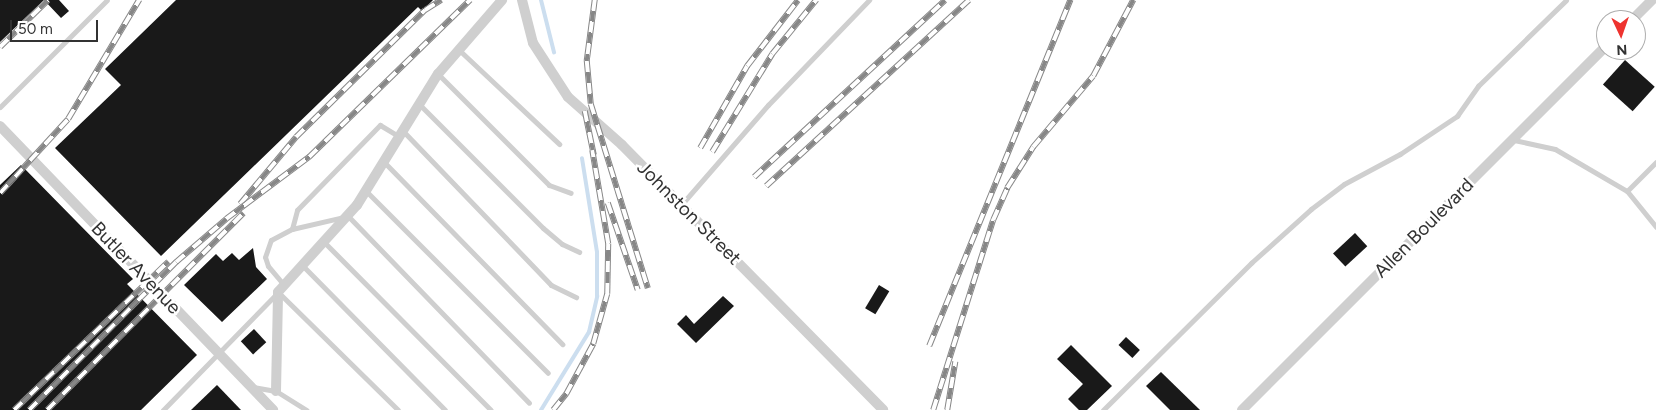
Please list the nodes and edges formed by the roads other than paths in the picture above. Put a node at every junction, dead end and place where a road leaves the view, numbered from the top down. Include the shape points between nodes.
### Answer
1 (107, 0) edge
2 (502, 0) edge
3 (522, 0) edge
4 (869, 0) edge
5 (1566, 0) edge
6 (1652, 0) edge
7 (1642, 10) edge
8 (458, 48) junction
9 (1596, 56) edge
10 (438, 74) junction
11 (418, 103) junction
12 (0, 107) edge
13 (0, 126) edge
14 (400, 133) junction
15 (1512, 140) junction
16 (559, 144) dead end
17 (384, 161) junction
18 (1656, 162) edge
19 (366, 191) junction
20 (1627, 191) junction
21 (572, 193) dead end
22 (681, 205) junction
23 (348, 216) junction
24 (1656, 227) edge
25 (292, 229) junction
26 (325, 243) junction
27 (579, 252) dead end
28 (303, 266) junction
29 (281, 289) junction
30 (576, 297) dead end
31 (562, 344) dead end
32 (218, 353) junction
33 (548, 373) dead end
34 (250, 386) junction
35 (276, 392) junction
36 (528, 403) dead end
37 (163, 410) edge
38 (273, 410) edge
39 (306, 410) edge
40 (398, 410) edge
41 (445, 410) edge
42 (491, 410) edge
43 (884, 410) edge
44 (1103, 410) edge
45 (1242, 410) edge

1 - 12 lane
2 - 8 street
3 - 22 street, Johnston Street via 533,43 568,97
4 - 22 lane via 768,105
5 - 44 lane via 1478,86 1457,116 1400,154 1344,184 1311,209 1250,263
6 - 7 street
8 - 10 street
8 - 16 lane
9 - 15 street, Allen Boulevard
10 - 11 street
10 - 21 lane via 548,185
11 - 14 street
11 - 27 lane via 543,228 562,244
13 - 32 street, Butler Avenue
14 - 17 street
14 - 25 lane via 380,125 297,210
14 - 30 lane via 551,285
15 - 20 lane via 1555,149
15 - 45 street, Allen Boulevard
17 - 19 street
17 - 31 lane
18 - 20 lane
19 - 23 street
19 - 33 lane
20 - 24 lane
22 - 43 street, Johnston Street
23 - 25 lane
23 - 26 street
23 - 36 lane
25 - 29 lane via 280,233 266,249 268,266
26 - 28 street
26 - 42 lane
28 - 29 street
28 - 41 lane
29 - 32 lane
29 - 35 street
29 - 40 lane
32 - 34 street, Butler Avenue
32 - 37 lane
34 - 35 lane
34 - 38 street, Butler Avenue
35 - 39 lane

